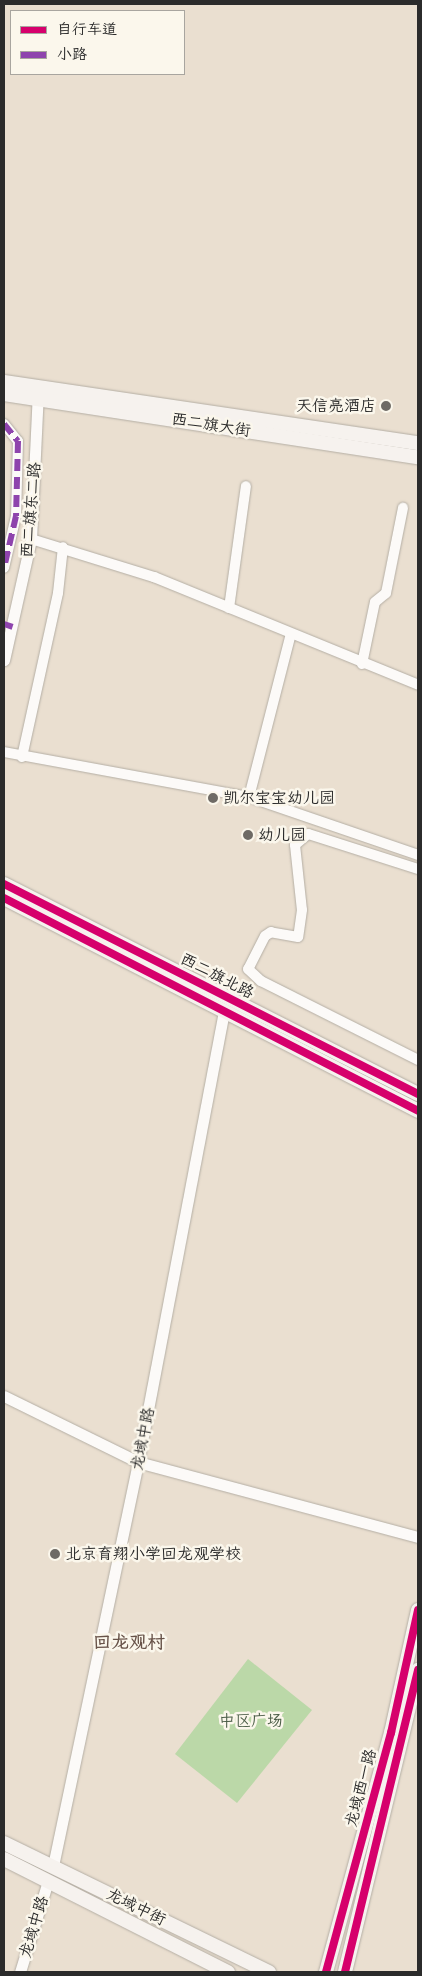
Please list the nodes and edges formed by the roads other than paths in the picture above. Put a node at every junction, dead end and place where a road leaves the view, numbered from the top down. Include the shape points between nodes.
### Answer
1 (4, 382) edge
2 (38, 392) junction
3 (4, 394) edge
4 (4, 424) edge
5 (418, 443) edge
6 (418, 457) edge
7 (246, 486) dead end
8 (403, 508) dead end
9 (31, 538) junction
10 (63, 547) junction
11 (4, 568) edge
12 (229, 608) junction
13 (8, 626) edge
14 (291, 634) junction
15 (4, 660) edge
16 (362, 664) junction
17 (418, 685) edge
18 (4, 752) edge
19 (22, 756) junction
20 (249, 797) junction
21 (418, 855) edge
22 (418, 869) edge
23 (4, 884) edge
24 (4, 898) edge
25 (224, 1010) junction
26 (418, 1060) edge
27 (418, 1094) edge
28 (418, 1110) edge
29 (4, 1396) edge
30 (138, 1462) junction
31 (418, 1537) edge
32 (418, 1610) edge
33 (418, 1670) edge
34 (4, 1842) edge
35 (4, 1859) edge
36 (53, 1866) junction
37 (48, 1881) junction
38 (20, 1972) edge
39 (228, 1972) edge
40 (268, 1972) edge
41 (326, 1972) edge
42 (345, 1972) edge

1 - 2 main road, 西二旗大街
2 - 3 main road, 西二旗大街
2 - 5 main road, 西二旗大街
2 - 6 main road, 西二旗大街
2 - 9 street, 西二旗东二路
4 - 11 street via 18,442 16,516
7 - 12 street
8 - 16 street via 386,593 375,602
9 - 10 street
9 - 13 street, 西二旗东二路
10 - 12 street
10 - 19 street via 58,593
12 - 14 street
13 - 15 street, 西二旗东二路
14 - 16 street
14 - 20 street
16 - 17 street
18 - 19 street
19 - 20 street
20 - 21 street
22 - 26 street via 308,834 295,845 302,910 298,937 271,932 265,936 248,969 261,981
23 - 27 main road, 西二旗北路
24 - 25 main road, 西二旗北路
25 - 28 main road, 西二旗北路
25 - 30 street, 龙域中路
29 - 30 street
30 - 31 street
30 - 36 street, 龙域中路
32 - 41 main road, 龙域西一路 via 391,1733
33 - 42 main road, 龙域西一路
34 - 36 main road, 龙域中街
35 - 37 main road, 龙域中街
36 - 40 main road, 龙域中街
37 - 38 street, 龙域中路
37 - 39 main road, 龙域中街

